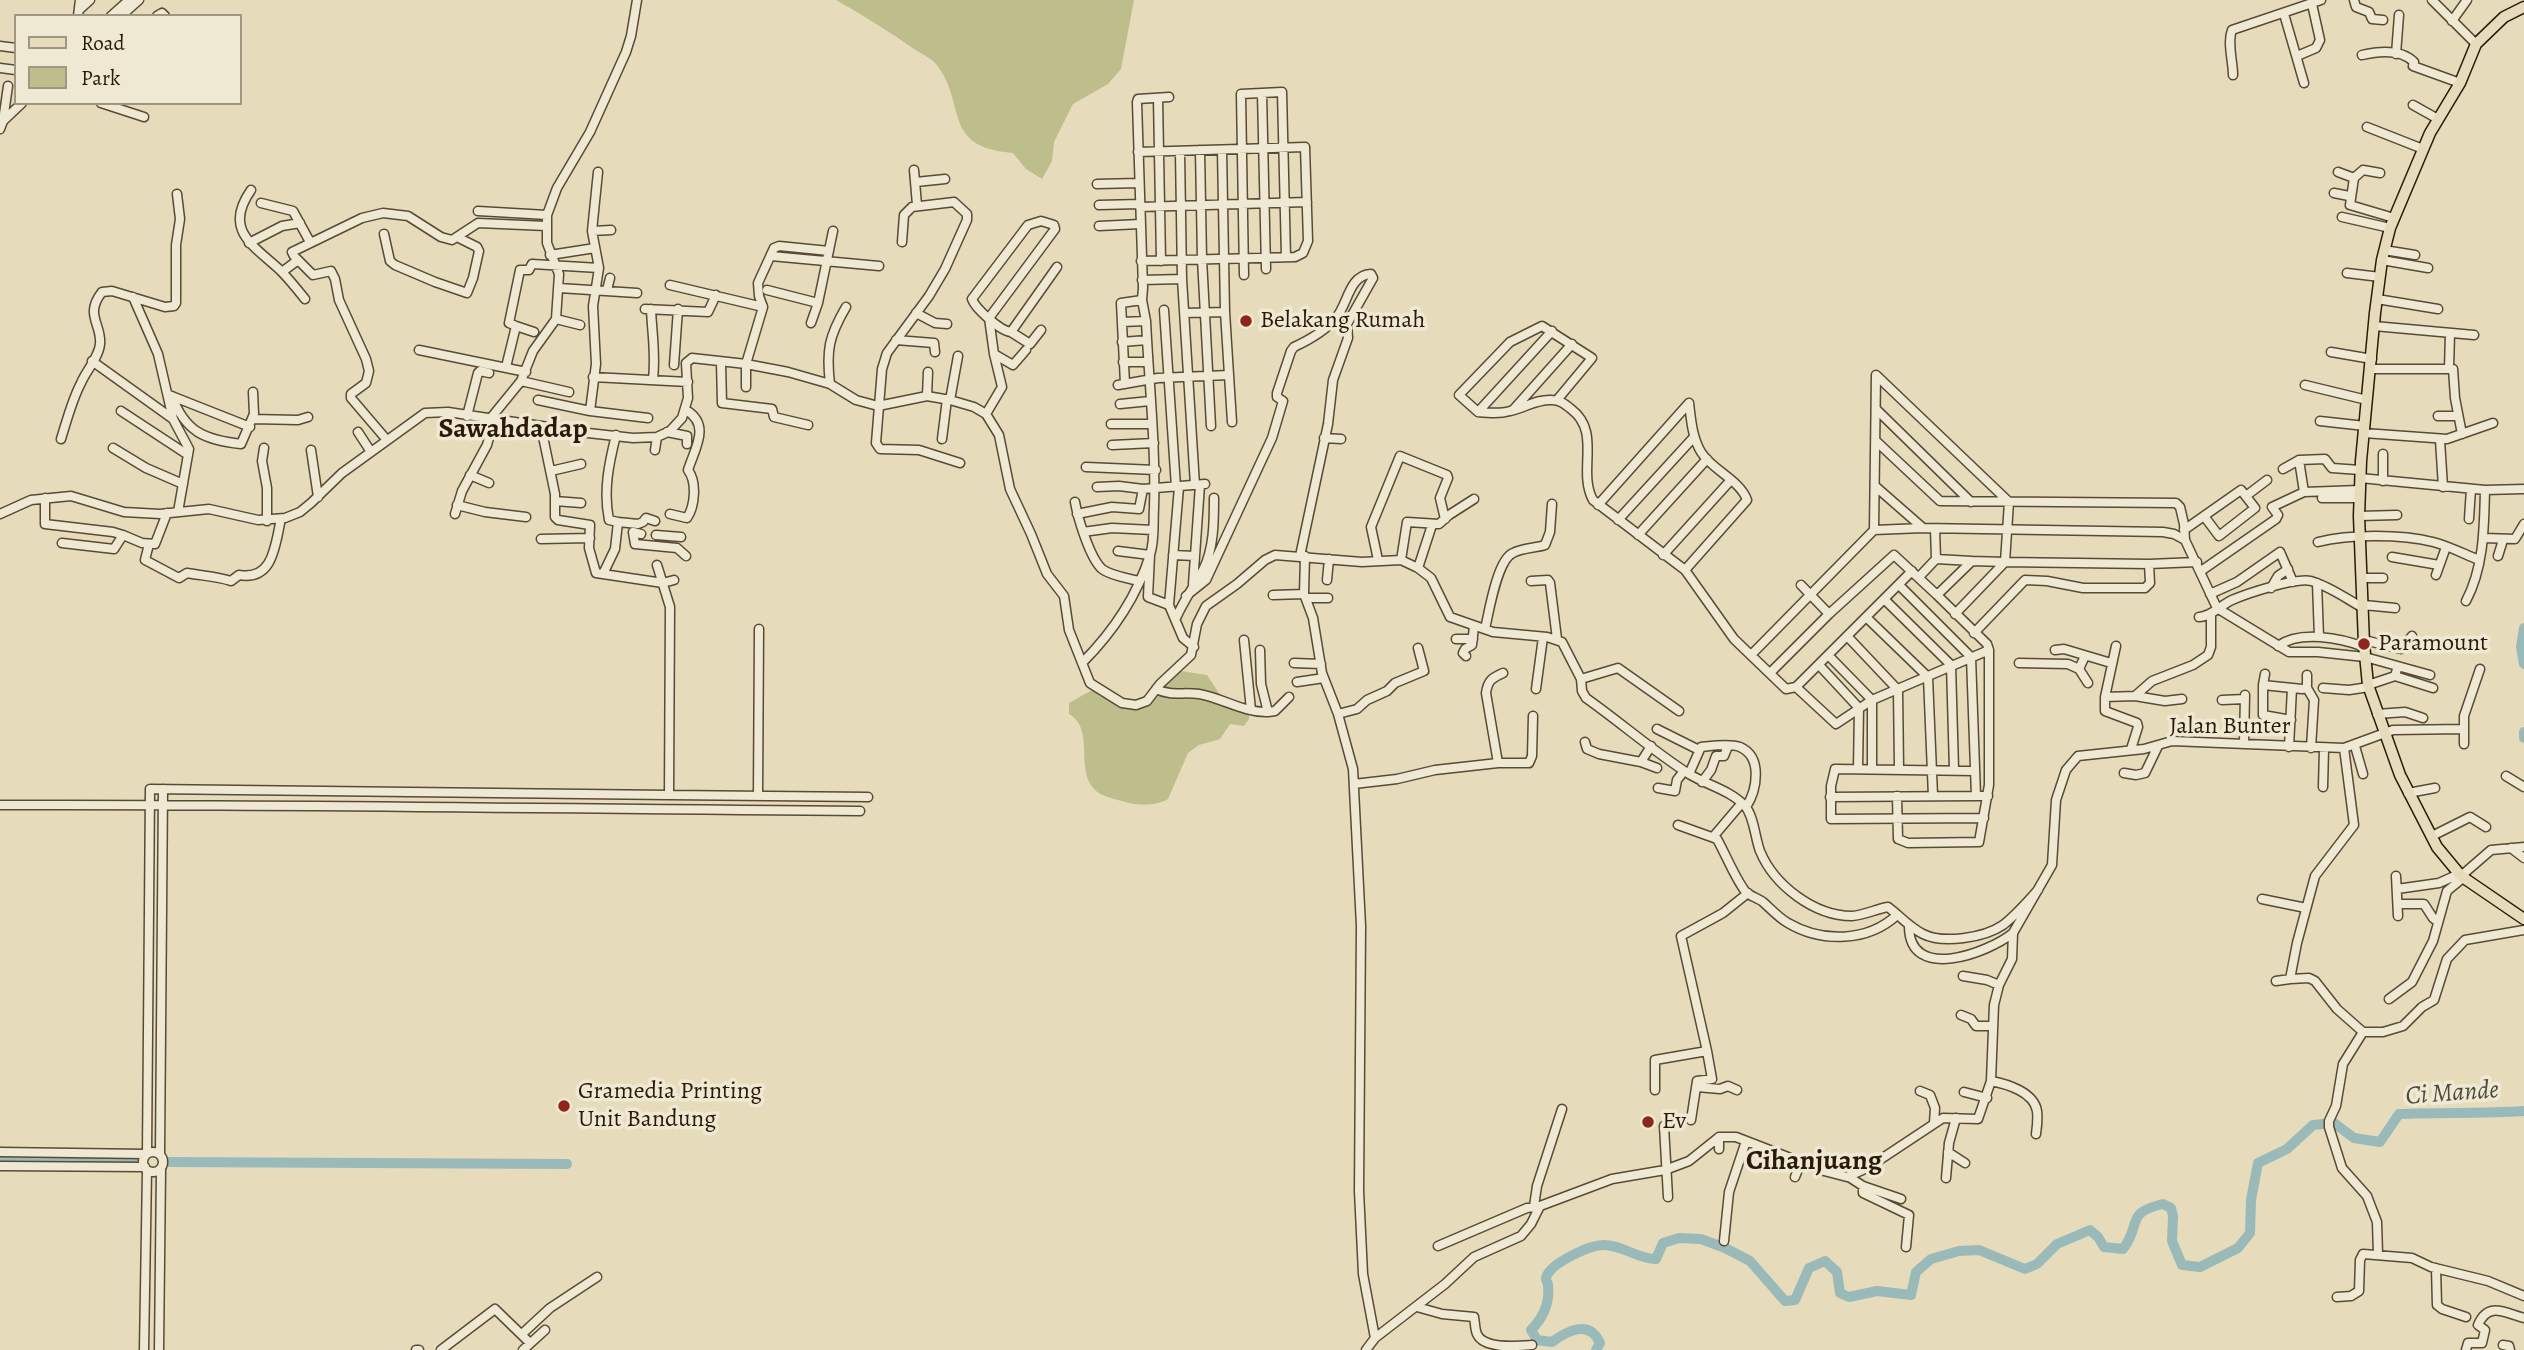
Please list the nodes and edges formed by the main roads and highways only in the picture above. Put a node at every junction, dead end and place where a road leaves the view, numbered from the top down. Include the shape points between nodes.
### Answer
1 (2524, 6) edge
2 (2524, 919) edge

1 - 2 main road via 2504,17 2476,44 2392,223 2377,299 2359,494 2365,648 2369,686 2384,733 2408,793 2444,857 2461,876

